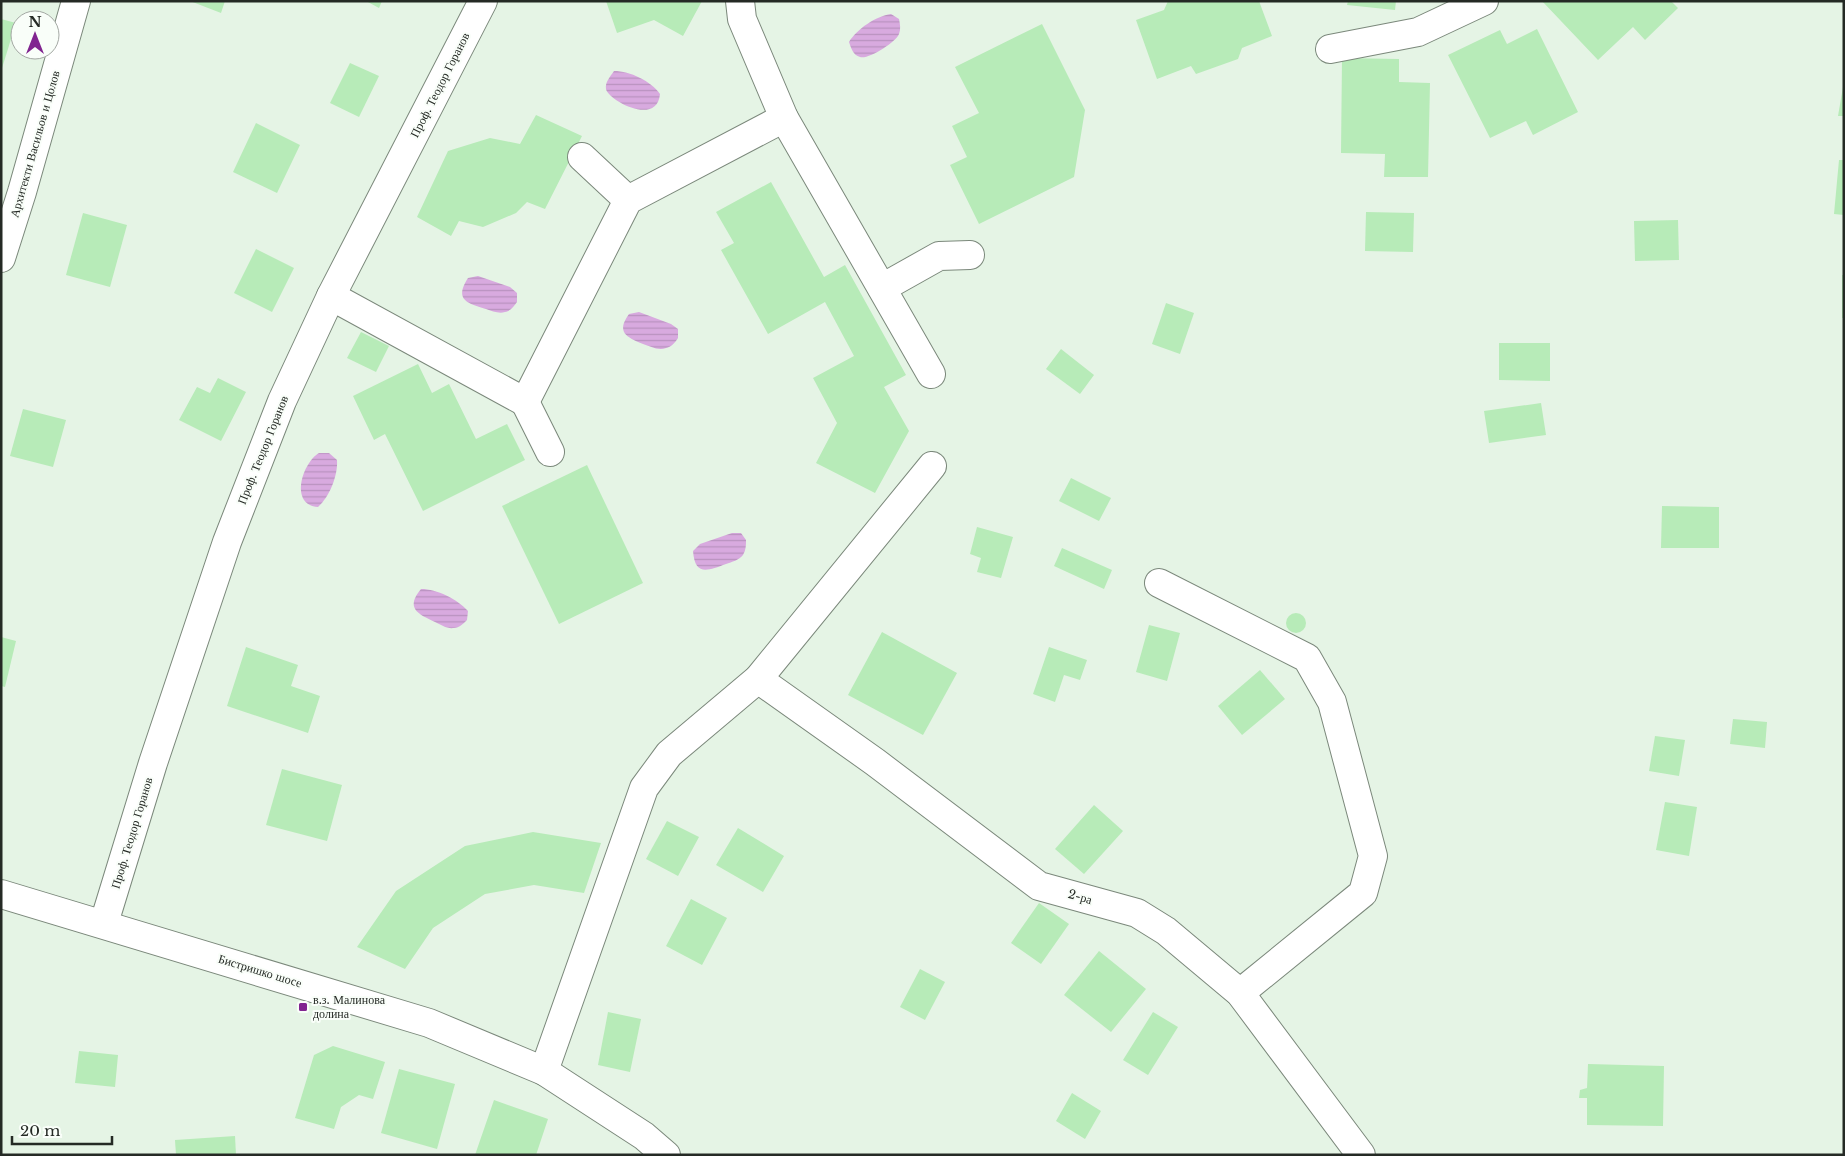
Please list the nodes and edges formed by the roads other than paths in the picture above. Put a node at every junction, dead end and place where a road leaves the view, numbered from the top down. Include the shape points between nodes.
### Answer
1 (76, 1) edge
2 (483, 1) edge
3 (740, 1) edge
4 (1484, 1) edge
5 (1330, 49) dead end
6 (784, 118) junction
7 (582, 157) dead end
8 (628, 200) junction
9 (970, 255) dead end
10 (1, 258) edge
11 (882, 288) junction
12 (331, 296) junction
13 (931, 374) dead end
14 (525, 402) junction
15 (550, 452) dead end
16 (932, 466) dead end
17 (1159, 583) dead end
18 (758, 679) junction
19 (1, 894) edge
20 (104, 923) junction
21 (1240, 993) junction
22 (544, 1070) junction
23 (666, 1155) edge
24 (1361, 1155) edge

1 - 10 street, Архитекти Васильов и Цолов
2 - 12 street, Проф. Теодор Горанов
3 - 6 street via 742,19
4 - 5 street via 1418,32
6 - 8 street
6 - 11 street
7 - 8 street
8 - 14 street
9 - 11 street via 939,256
11 - 13 street
12 - 14 street
12 - 20 street, Проф. Теодор Горанов via 282,401 227,542 153,763
14 - 15 street
16 - 18 street
17 - 21 street via 1308,658 1332,702 1373,856 1363,893
18 - 21 street, 2-ра via 875,762 1039,886 1137,913 1166,931
18 - 22 street via 669,754 644,788
19 - 20 street, Бистришко шосе
20 - 22 street, Бистришко шосе via 429,1023
21 - 24 street, 2-ра
22 - 23 street, Бистришко шосе via 644,1136

